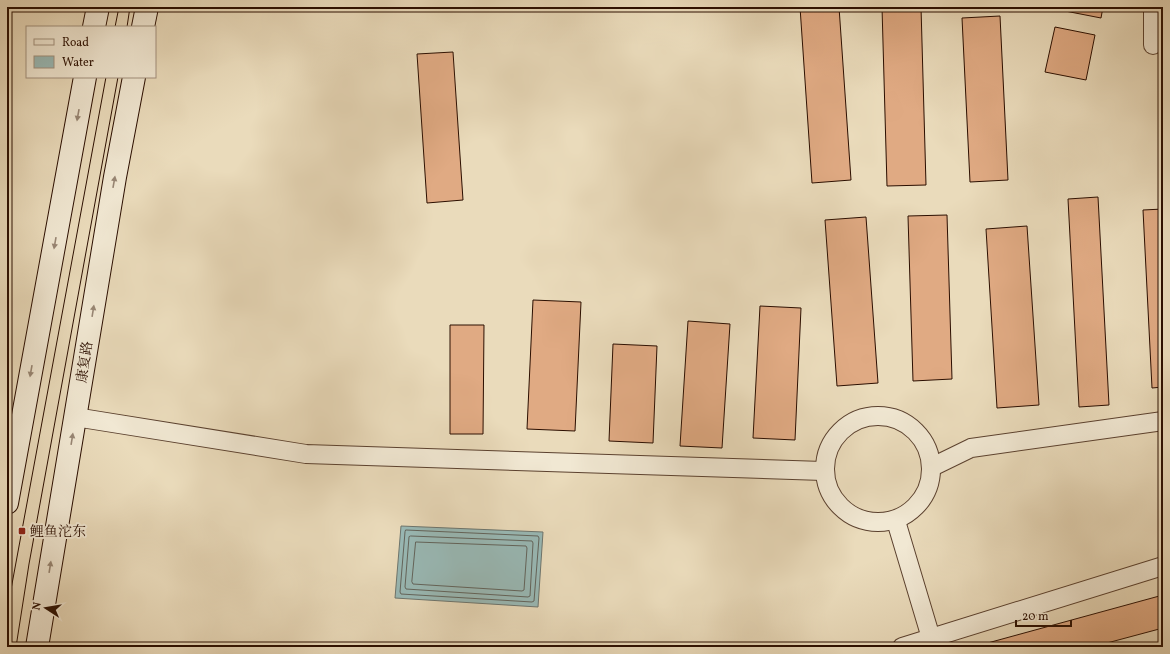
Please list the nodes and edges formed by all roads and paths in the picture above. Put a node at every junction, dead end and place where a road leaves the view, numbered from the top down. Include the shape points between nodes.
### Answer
1 (98, 7) edge
2 (147, 7) edge
3 (1153, 7) edge
4 (94, 26) edge
5 (143, 26) edge
6 (1153, 46) dead end
7 (85, 78) edge
8 (134, 78) edge
9 (75, 418) junction
10 (1163, 421) edge
11 (932, 467) junction
12 (823, 471) junction
13 (7, 504) edge
14 (896, 521) junction
15 (1163, 566) edge
16 (930, 638) junction
17 (41, 645) edge
18 (902, 647) edge

1 - 4 street
2 - 5 street
3 - 6 street
7 -> 13 street
9 -> 8 street, 康复路
9 - 12 street via 306,454
17 -> 9 street, 康复路
10 - 11 street via 971,448
11 - 12 street via 921,436 893,417 860,418 833,439
11 - 14 street via 923,500
12 - 14 street via 835,503 840,507 863,522
14 - 16 street
15 - 16 street
16 - 18 street

